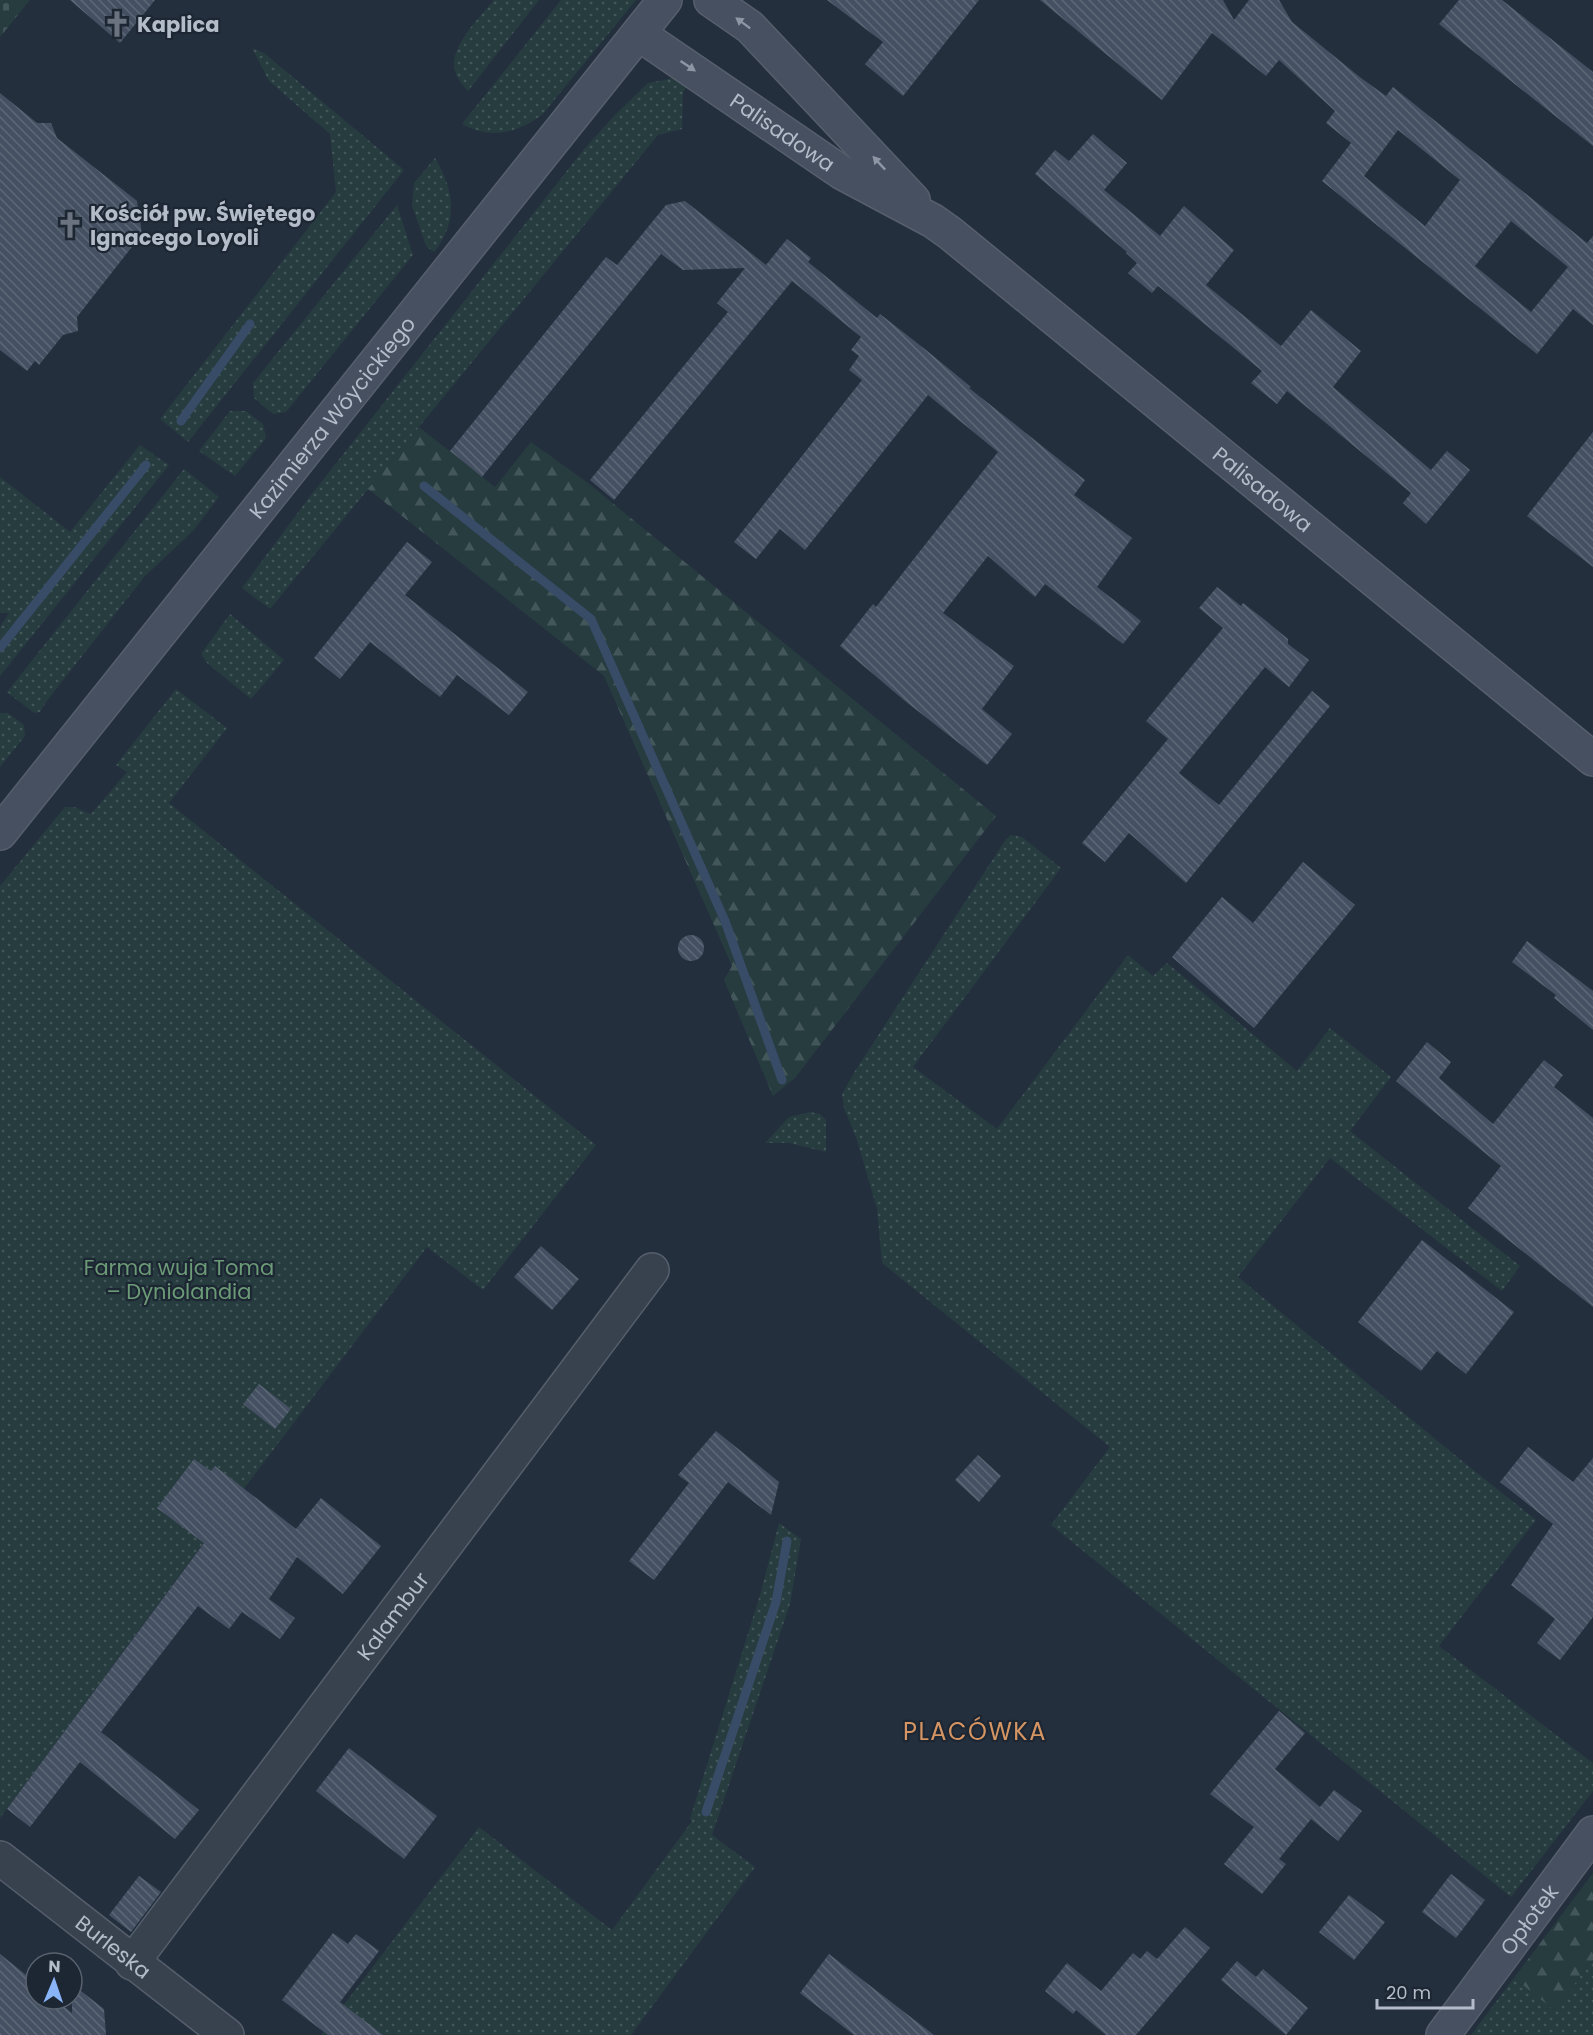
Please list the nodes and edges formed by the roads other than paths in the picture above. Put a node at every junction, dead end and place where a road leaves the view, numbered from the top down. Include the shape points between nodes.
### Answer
1 (665, 0) edge
2 (711, 0) edge
3 (639, 34) junction
4 (933, 221) junction
5 (1593, 759) edge
6 (0, 833) edge
7 (652, 1270) dead end
8 (1593, 1833) edge
9 (0, 1858) edge
10 (132, 1963) junction
11 (227, 2035) edge
12 (1443, 2035) edge

1 - 3 street, Kazimierza Wóycickiego
4 -> 2 street, Palisadowa via 750,27
3 -> 4 street, Palisadowa via 841,172
3 - 6 street, Kazimierza Wóycickiego
4 - 5 street, Palisadowa
7 - 10 street, Kalambur
8 - 12 street, Opłotek
9 - 10 street, Burleska
10 - 11 street, Burleska

